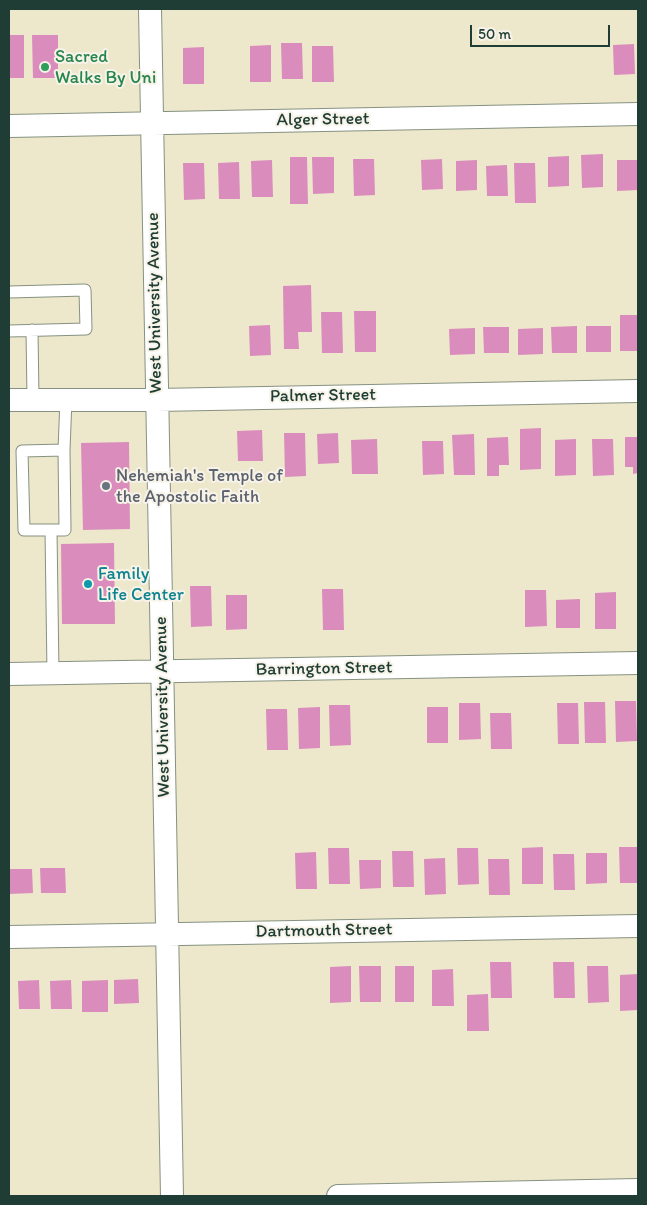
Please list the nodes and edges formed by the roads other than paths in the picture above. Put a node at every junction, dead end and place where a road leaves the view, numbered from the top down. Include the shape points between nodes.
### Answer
1 (150, 9) edge
2 (638, 114) edge
3 (152, 123) junction
4 (9, 126) edge
5 (9, 292) edge
6 (32, 330) junction
7 (9, 331) edge
8 (638, 391) edge
9 (33, 399) junction
10 (66, 399) junction
11 (9, 400) edge
12 (157, 400) junction
13 (64, 450) junction
14 (51, 530) junction
15 (638, 663) edge
16 (162, 672) junction
17 (9, 674) edge
18 (53, 674) junction
19 (638, 926) edge
20 (167, 934) junction
21 (9, 937) edge
22 (638, 1190) edge
23 (172, 1196) edge
24 (338, 1196) edge

1 - 3 street, West University Avenue
2 - 3 street, Alger Street
3 - 4 street, Alger Street
3 - 12 street, West University Avenue
5 - 6 lane via 85,290 86,329
6 - 7 lane
6 - 9 lane
8 - 12 street, Palmer Street
9 - 10 street, Palmer Street
9 - 11 street, Palmer Street
10 - 12 street, Palmer Street
10 - 13 lane
12 - 16 street, West University Avenue
13 - 14 lane via 65,530
13 - 14 lane via 22,452 24,530
14 - 18 lane
15 - 16 street, Barrington Street
16 - 18 street, Barrington Street
16 - 20 street, West University Avenue
17 - 18 street, Barrington Street
19 - 20 street, Dartmouth Street
20 - 21 street, Dartmouth Street
20 - 23 street, West University Avenue
22 - 24 street

